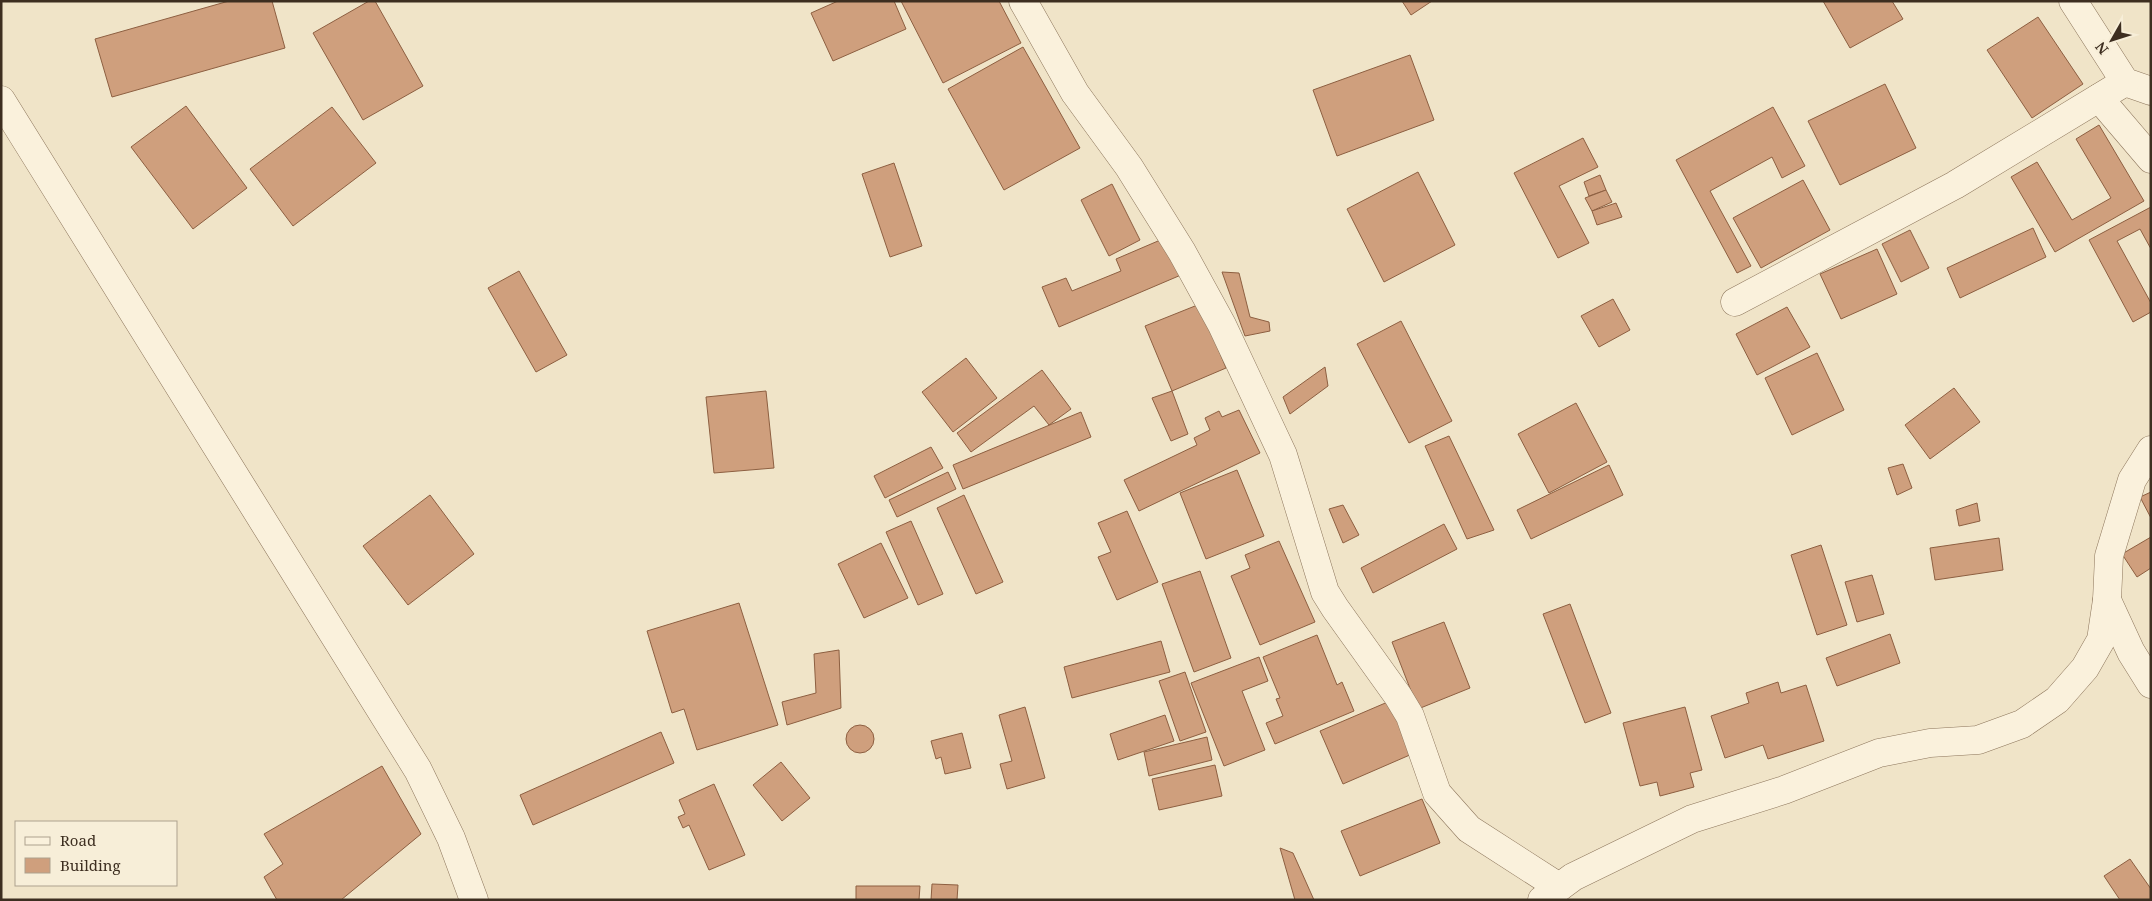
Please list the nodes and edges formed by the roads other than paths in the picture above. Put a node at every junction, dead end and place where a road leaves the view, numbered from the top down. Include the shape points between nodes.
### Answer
1 (1023, 1) edge
2 (2073, 1) edge
3 (2125, 82) junction
4 (2151, 91) edge
5 (2099, 98) junction
6 (1, 100) edge
7 (2151, 159) edge
8 (1735, 302) dead end
9 (2151, 450) edge
10 (2106, 600) junction
11 (2151, 684) edge
12 (1551, 893) edge
13 (474, 900) edge

1 - 12 street via 1075,93 1129,167 1182,252 1222,325 1283,455 1325,592 1410,716 1437,793 1469,829
2 - 3 street
3 - 4 street
3 - 5 street
5 - 7 street
5 - 8 street via 1956,186
6 - 13 street via 418,770 451,838
9 - 10 street via 2132,480 2109,556
10 - 11 street via 2131,652
10 - 12 street via 2100,640 2085,668 2057,700 2022,724 1978,740 1930,743 1879,753 1784,790 1692,819 1573,877

